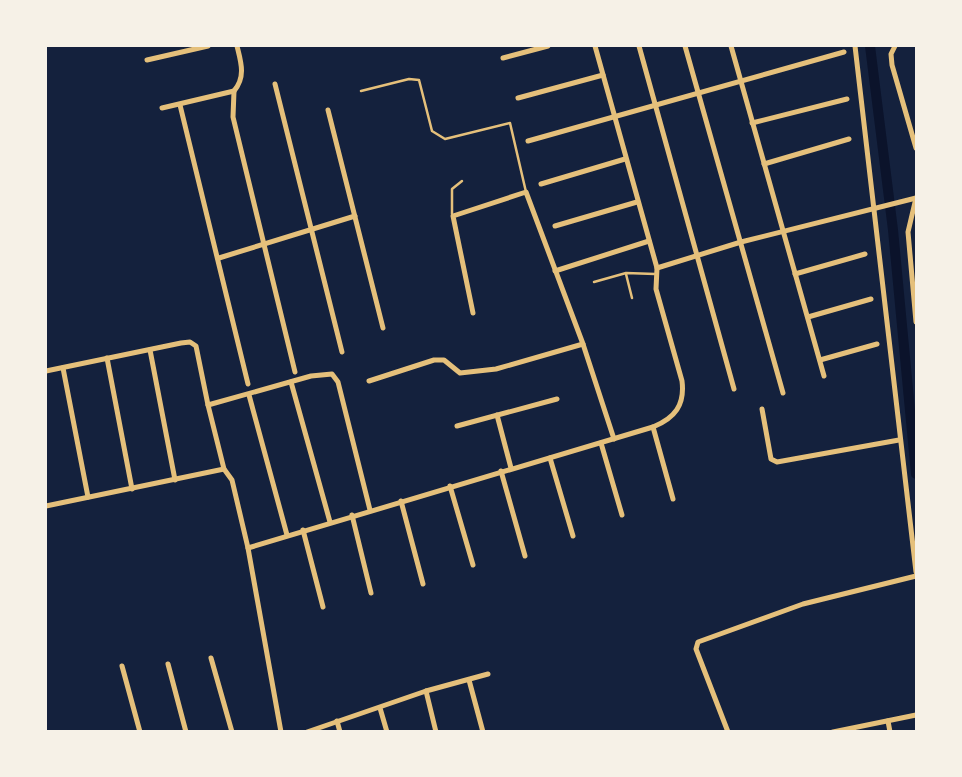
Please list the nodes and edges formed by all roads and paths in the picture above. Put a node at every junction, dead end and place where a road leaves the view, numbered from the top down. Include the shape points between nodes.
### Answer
1 (208, 46) edge
2 (237, 46) edge
3 (548, 46) edge
4 (594, 46) edge
5 (639, 46) edge
6 (685, 46) edge
7 (731, 46) edge
8 (855, 46) edge
9 (895, 46) edge
10 (844, 52) dead end
11 (503, 58) dead end
12 (147, 60) dead end
13 (603, 75) junction
14 (740, 82) junction
15 (275, 83) dead end
16 (234, 91) junction
17 (361, 91) dead end
18 (699, 94) junction
19 (518, 98) dead end
20 (847, 99) dead end
21 (180, 105) junction
22 (656, 106) junction
23 (162, 108) dead end
24 (328, 110) dead end
25 (613, 118) junction
26 (752, 122) junction
27 (849, 139) dead end
28 (528, 141) dead end
29 (916, 148) edge
30 (625, 159) junction
31 (764, 164) junction
32 (462, 181) dead end
33 (541, 184) dead end
34 (526, 192) junction
35 (916, 198) edge
36 (637, 202) junction
37 (873, 208) junction
38 (355, 216) junction
39 (453, 216) junction
40 (555, 226) dead end
41 (310, 231) junction
42 (783, 231) junction
43 (649, 241) junction
44 (741, 242) junction
45 (264, 244) junction
46 (697, 254) junction
47 (865, 254) dead end
48 (219, 258) junction
49 (555, 271) junction
50 (656, 271) junction
51 (626, 273) junction
52 (795, 274) junction
53 (594, 282) dead end
54 (632, 298) dead end
55 (871, 299) dead end
56 (473, 313) dead end
57 (808, 317) junction
58 (916, 322) edge
59 (383, 328) dead end
60 (583, 344) junction
61 (877, 344) dead end
62 (150, 350) junction
63 (342, 352) dead end
64 (107, 358) junction
65 (820, 360) junction
66 (63, 368) junction
67 (46, 372) edge
68 (295, 372) dead end
69 (824, 376) dead end
70 (369, 381) dead end
71 (291, 382) junction
72 (248, 384) dead end
73 (734, 389) dead end
74 (783, 393) dead end
75 (249, 396) junction
76 (557, 399) dead end
77 (208, 405) junction
78 (762, 409) dead end
79 (497, 415) junction
80 (457, 426) dead end
81 (653, 427) junction
82 (614, 439) junction
83 (900, 440) junction
84 (601, 443) junction
85 (550, 458) junction
86 (511, 468) junction
87 (224, 469) junction
88 (501, 471) junction
89 (175, 480) junction
90 (450, 486) junction
91 (132, 489) junction
92 (89, 497) junction
93 (673, 499) dead end
94 (401, 501) junction
95 (46, 505) edge
96 (370, 510) junction
97 (352, 515) junction
98 (622, 515) dead end
99 (330, 522) junction
100 (303, 530) junction
101 (287, 535) junction
102 (573, 536) dead end
103 (248, 548) junction
104 (525, 556) dead end
105 (473, 565) dead end
106 (916, 574) edge
107 (423, 584) dead end
108 (372, 593) dead end
109 (323, 607) dead end
110 (211, 658) dead end
111 (168, 664) dead end
112 (122, 666) dead end
113 (488, 674) dead end
114 (469, 680) junction
115 (426, 691) junction
116 (380, 708) junction
117 (916, 715) edge
118 (337, 721) junction
119 (888, 721) junction
120 (841, 731) edge
121 (140, 732) edge
122 (186, 732) edge
123 (232, 732) edge
124 (281, 732) edge
125 (307, 732) edge
126 (340, 732) edge
127 (387, 732) edge
128 (436, 732) edge
129 (483, 732) edge
130 (728, 732) edge
131 (832, 732) edge
132 (890, 732) edge

1 - 12 street
2 - 16 street via 243,74
3 - 11 street
4 - 13 street
5 - 22 street
6 - 18 street
7 - 14 street
8 - 37 street
9 - 29 street via 892,65
10 - 14 street
13 - 19 street
13 - 25 street
14 - 18 street
14 - 26 street
15 - 41 street
16 - 21 street
16 - 45 street via 233,117
17 - 34 lane via 415,78 422,86 432,131 445,139 510,123
18 - 22 street
18 - 44 street
20 - 26 street
21 - 23 street
21 - 48 street
22 - 25 street
22 - 46 street
24 - 38 street
25 - 28 street
25 - 30 street
26 - 31 street
27 - 31 street
30 - 33 street
30 - 36 street
31 - 42 street
32 - 39 lane via 452,189
34 - 39 street
34 - 49 street
35 - 37 street
35 - 58 street via 908,232
36 - 40 street
36 - 43 street
37 - 42 street
37 - 83 street
38 - 41 street
38 - 59 street
39 - 56 street
41 - 45 street
41 - 63 street
42 - 44 street
42 - 52 street
43 - 49 street
43 - 50 street
44 - 46 street
44 - 74 street
45 - 48 street
45 - 68 street
46 - 50 street
46 - 73 street
47 - 52 street
48 - 72 street
49 - 60 street
50 - 51 lane
50 - 81 street via 656,289 684,393 677,411
51 - 53 lane
51 - 54 lane
52 - 57 street
55 - 57 street
57 - 65 street
60 - 70 street via 496,369 460,373 444,360 434,360
60 - 82 street
61 - 65 street
62 - 64 street
62 - 77 street via 190,342 196,346
62 - 89 street
64 - 66 street
64 - 91 street
65 - 69 street
66 - 67 street
66 - 92 street
71 - 75 street
71 - 96 street via 332,374 338,382
71 - 99 street
75 - 77 street
75 - 101 street
76 - 79 street
77 - 87 street
78 - 83 street via 769,453 777,462
79 - 80 street
79 - 86 street
81 - 82 street
81 - 93 street
82 - 84 street
83 - 106 street
84 - 85 street
84 - 98 street
85 - 86 street
85 - 102 street
86 - 88 street
87 - 89 street
87 - 103 street via 232,480
88 - 90 street
88 - 104 street
89 - 91 street
90 - 94 street
90 - 105 street
91 - 92 street
92 - 95 street
94 - 96 street
94 - 107 street
96 - 97 street
97 - 99 street
97 - 108 street
99 - 100 street
100 - 101 street
100 - 109 street
101 - 103 street
103 - 124 street
106 - 130 street via 779,611 698,642 696,649
110 - 123 street
111 - 122 street
112 - 121 street
113 - 114 street
114 - 115 street
114 - 129 street
115 - 116 street
115 - 128 street
116 - 118 street
116 - 127 street
117 - 119 street
118 - 125 street
118 - 126 street
119 - 120 street
119 - 132 street
120 - 131 street

